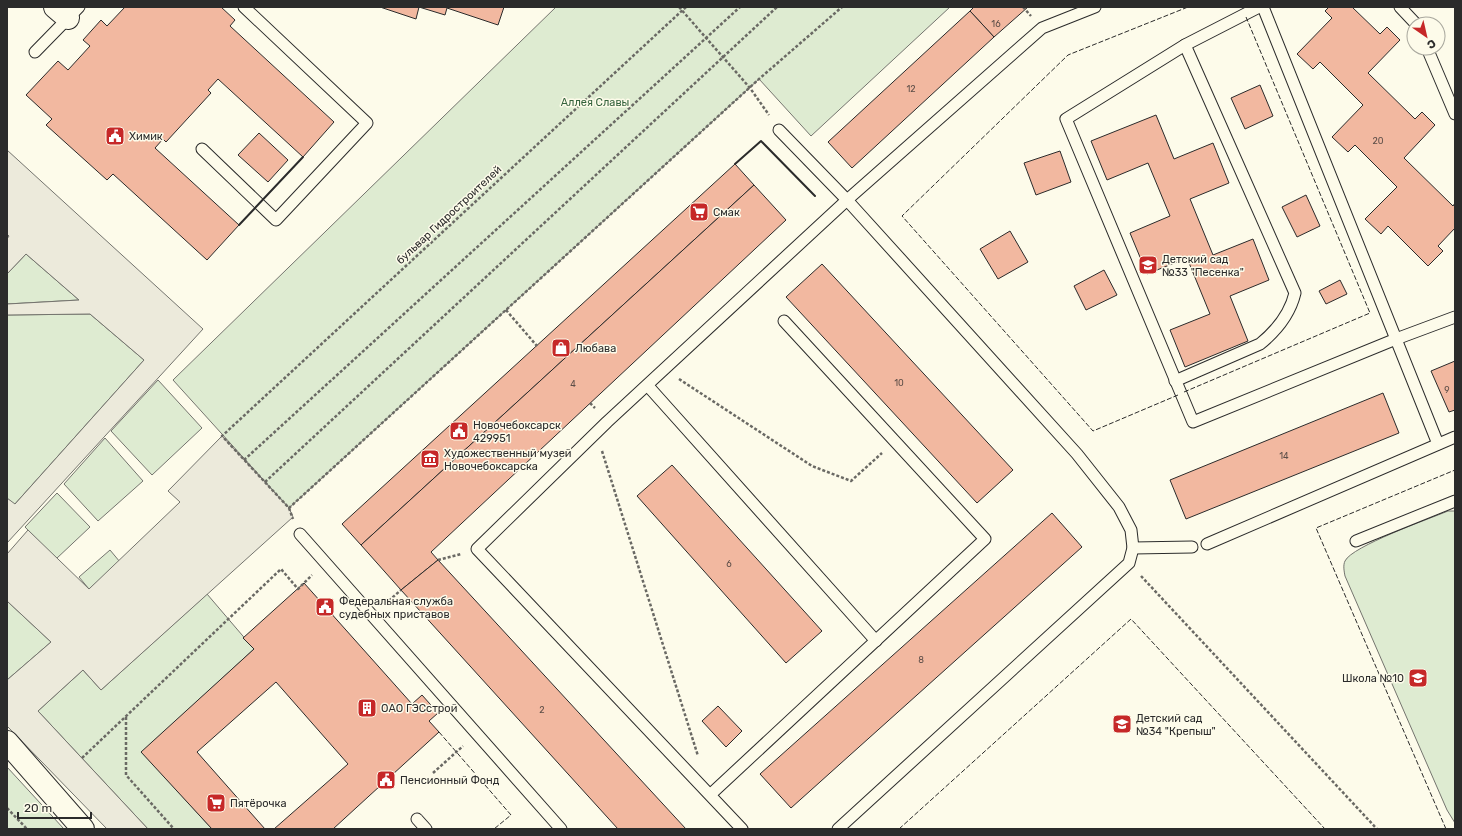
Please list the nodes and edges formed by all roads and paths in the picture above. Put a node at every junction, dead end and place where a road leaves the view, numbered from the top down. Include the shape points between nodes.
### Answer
1 (244, 7) edge
2 (679, 7) edge
3 (686, 7) edge
4 (740, 7) edge
5 (777, 7) edge
6 (842, 7) edge
7 (1095, 7) edge
8 (1259, 7) edge
9 (1264, 7) edge
10 (1400, 7) edge
11 (68, 11) edge
12 (682, 11) junction
13 (1408, 16) edge
14 (706, 38) junction
15 (1185, 45) junction
16 (35, 52) dead end
17 (1430, 56) edge
18 (723, 57) junction
19 (750, 88) junction
20 (1455, 114) edge
21 (779, 130) joint
22 (202, 149) dead end
23 (847, 200) junction
24 (506, 310) junction
25 (1455, 317) edge
26 (784, 321) dead end
27 (1396, 339) junction
28 (537, 346) dead end
29 (666, 370) junction
30 (1175, 381) junction
31 (648, 386) junction
32 (596, 433) junction
33 (1455, 437) edge
34 (895, 441) junction
35 (1438, 444) junction
36 (244, 460) junction
37 (265, 482) junction
38 (1455, 501) edge
39 (300, 534) dead end
40 (1356, 541) dead end
41 (1207, 544) dead end
42 (1192, 547) dead end
43 (1133, 548) junction
44 (477, 549) junction
45 (438, 560) dead end
46 (325, 562) junction
47 (1129, 563) junction
48 (876, 641) junction
49 (126, 717) junction
50 (477, 733) junction
51 (7, 742) edge
52 (699, 756) dead end
53 (82, 758) dead end
54 (433, 773) dead end
55 (711, 794) junction
56 (7, 808) edge
57 (417, 819) dead end
58 (27, 829) edge
59 (83, 829) edge
60 (174, 829) edge
61 (426, 829) edge
62 (561, 829) edge
63 (742, 829) edge
64 (838, 829) edge
65 (1378, 829) edge

1 - 22 lane via 367,123 276,220
2 - 12 path
3 - 12 path, бульвар Гидростроителей
4 - 14 path
5 - 18 path
6 - 19 path
7 - 23 lane via 1042,28
8 - 15 lane
9 - 27 lane
10 - 13 lane
11 - 16 lane
12 - 14 path
12 - 36 path, бульвар Гидростроителей via 222,436
14 - 18 path
14 - 36 path
15 - 30 lane via 1066,119
15 - 30 lane via 1295,293 1292,307 1271,335 1260,344
17 - 20 lane
18 - 19 path
18 - 37 path
19 - 21 path
19 - 24 path
21 - 23 lane
23 - 29 lane
23 - 43 lane via 1077,454 1119,507 1132,530
24 - 28 path
24 - 37 path via 289,508
25 - 27 lane
26 - 34 lane
27 - 30 lane via 1193,422
27 - 35 lane
29 - 31 lane
29 - 34 path via 812,466 851,481
31 - 32 lane
31 - 48 lane
32 - 44 lane
32 - 52 path
33 - 35 lane
34 - 48 lane via 985,539
35 - 41 lane
36 - 37 path
38 - 40 lane
39 - 46 lane
42 - 43 lane
43 - 47 lane
44 - 45 path
44 - 55 lane
46 - 49 path via 298,589 281,569
46 - 50 lane
47 - 64 lane
47 - 65 path
48 - 55 lane
49 - 53 path
49 - 60 path via 126,775
50 - 54 path
50 - 62 lane
51 - 59 street
55 - 63 lane
56 - 58 path
57 - 61 lane

